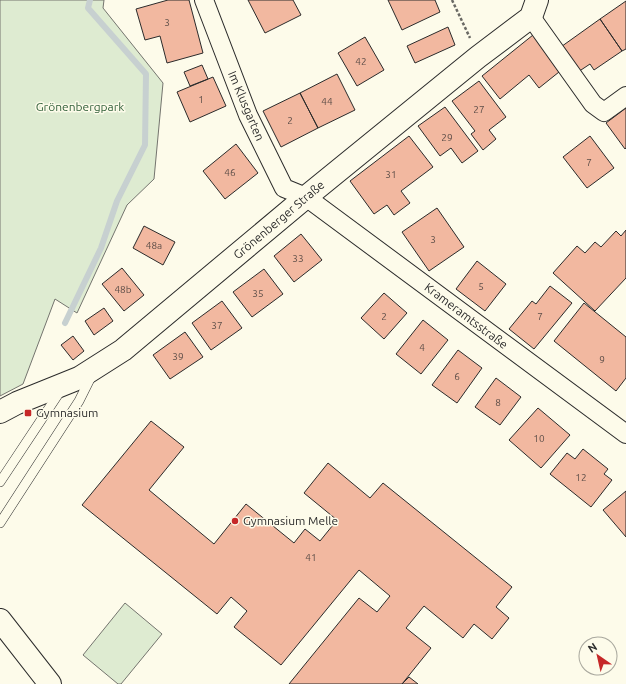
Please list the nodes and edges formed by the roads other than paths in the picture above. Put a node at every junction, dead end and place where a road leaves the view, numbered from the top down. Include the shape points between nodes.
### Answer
1 (204, 0) edge
2 (534, 8) edge
3 (626, 96) edge
4 (306, 197) junction
5 (97, 367) junction
6 (66, 384) junction
7 (0, 412) edge
8 (626, 434) edge
9 (0, 482) edge
10 (0, 523) edge
11 (0, 620) edge
12 (50, 684) edge

1 - 4 street, Im Klusgarten via 248,116 284,188
2 - 3 street via 593,104 604,112
2 - 4 street, Grönenberger Straße
4 - 5 street, Grönenberger Straße via 122,350
4 - 8 street, Krameramtsstraße
5 - 6 street, Grönenberger Straße
5 - 10 lane via 79,401
6 - 7 street, Grönenberger Straße
6 - 9 lane
11 - 12 street

